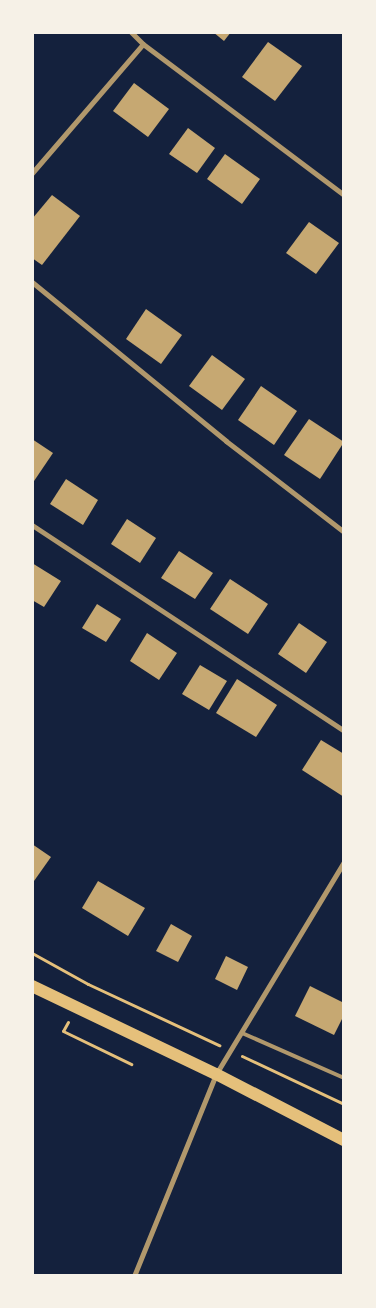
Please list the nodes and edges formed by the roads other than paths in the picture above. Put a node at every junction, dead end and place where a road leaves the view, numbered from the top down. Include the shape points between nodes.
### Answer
1 (131, 32) edge
2 (143, 44) junction
3 (32, 173) edge
4 (344, 195) edge
5 (32, 282) edge
6 (32, 525) edge
7 (344, 532) edge
8 (344, 731) edge
9 (344, 862) edge
10 (32, 986) edge
11 (242, 1033) junction
12 (216, 1074) junction
13 (344, 1078) edge
14 (344, 1140) edge
15 (134, 1276) edge

1 - 2 street
2 - 3 street
2 - 4 street
5 - 7 street via 226,441
6 - 8 street
9 - 11 street
10 - 12 main road
11 - 12 street
11 - 13 lane
12 - 14 main road
12 - 15 street

